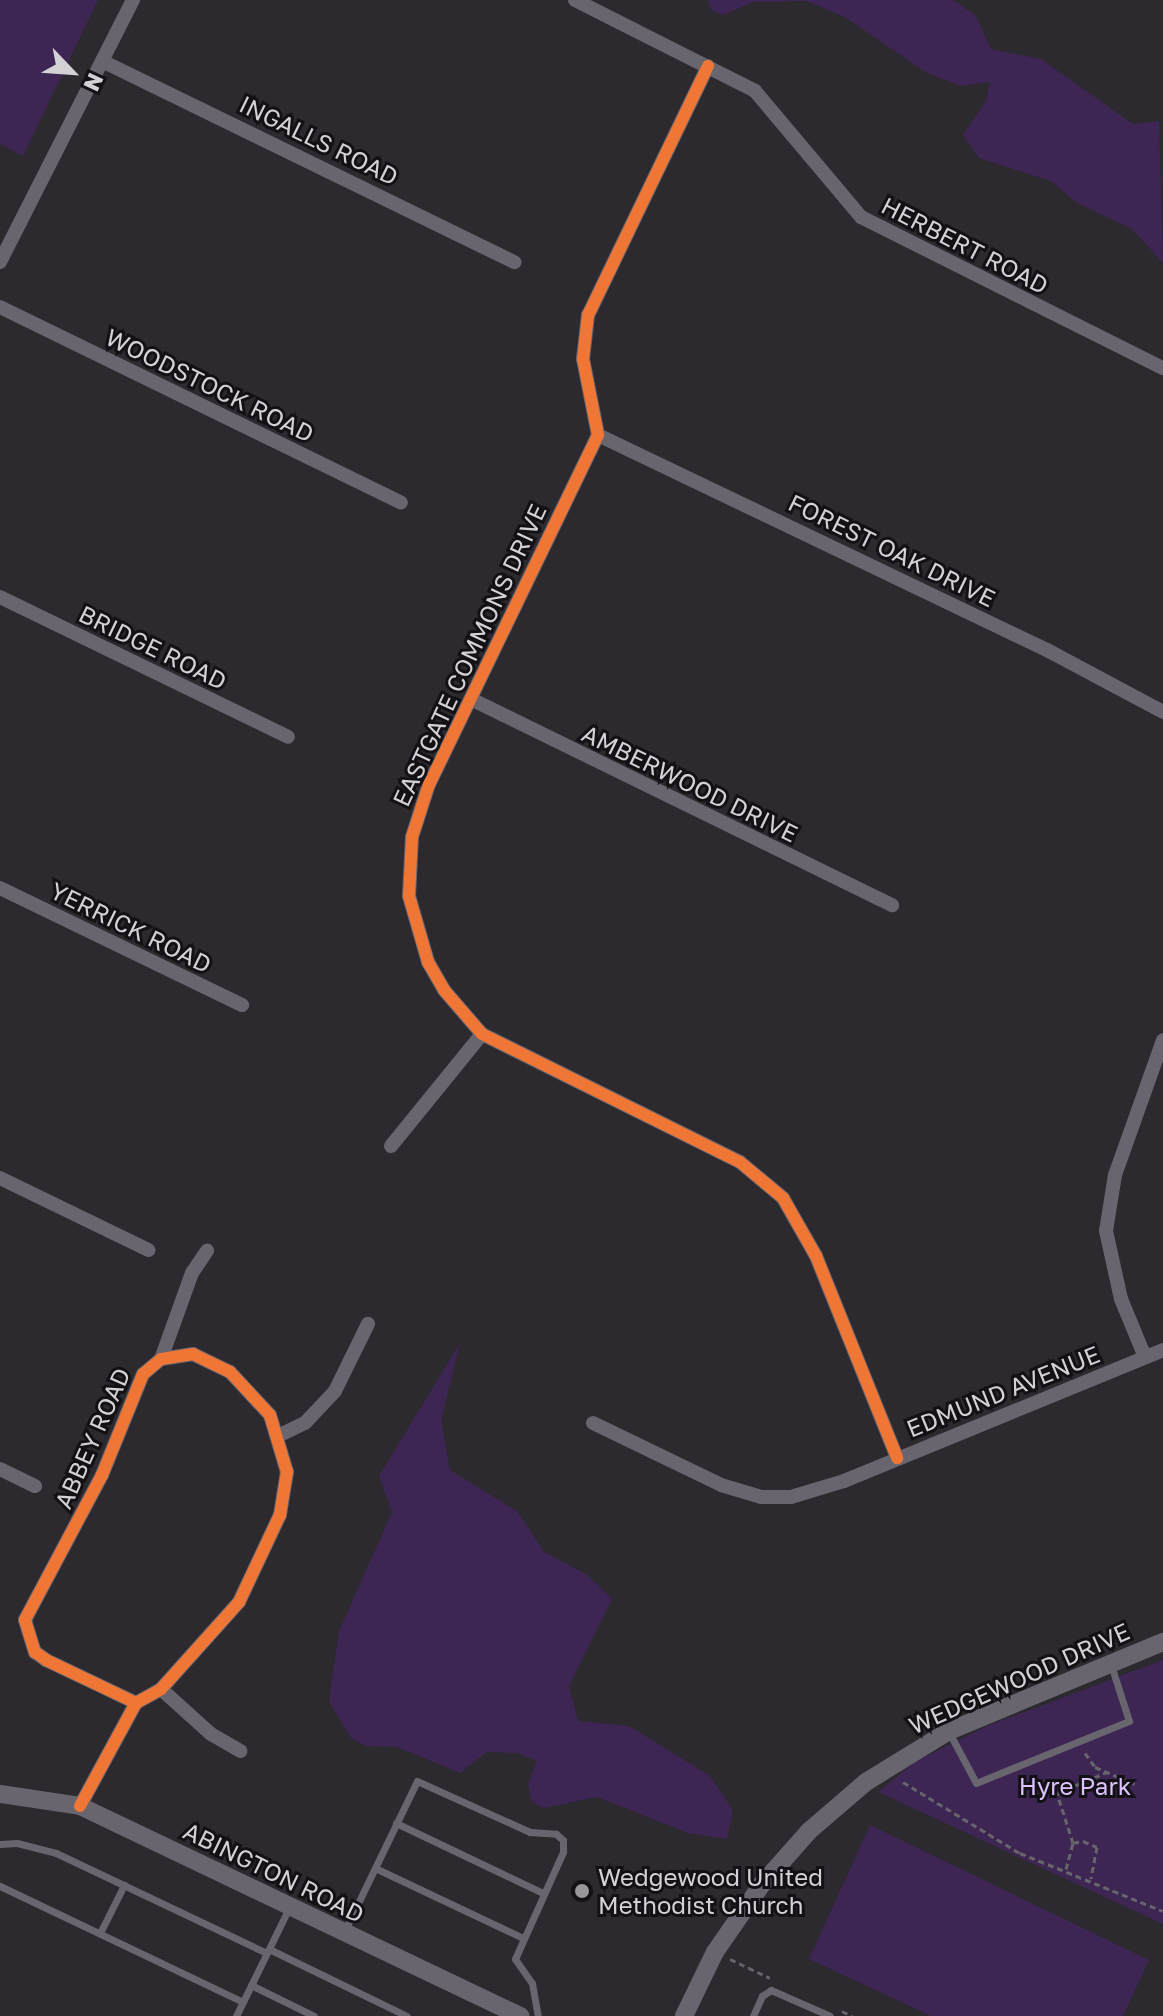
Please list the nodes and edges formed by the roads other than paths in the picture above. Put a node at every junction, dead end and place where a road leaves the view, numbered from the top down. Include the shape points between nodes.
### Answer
1 (133, 0) edge
2 (575, 0) edge
3 (102, 61) junction
4 (708, 66) junction
5 (0, 262) edge
6 (515, 262) dead end
7 (0, 307) edge
8 (1163, 368) edge
9 (598, 435) junction
10 (401, 503) dead end
11 (0, 597) edge
12 (471, 699) junction
13 (1163, 712) edge
14 (288, 737) dead end
15 (0, 888) edge
16 (892, 905) dead end
17 (242, 1005) dead end
18 (482, 1034) junction
19 (1163, 1040) edge
20 (391, 1146) dead end
21 (0, 1178) edge
22 (148, 1250) dead end
23 (207, 1251) dead end
24 (368, 1324) dead end
25 (1163, 1350) edge
26 (1145, 1357) junction
27 (161, 1359) junction
28 (593, 1423) dead end
29 (280, 1435) junction
30 (897, 1458) junction
31 (0, 1469) edge
32 (35, 1486) dead end
33 (1163, 1642) edge
34 (1111, 1663) junction
35 (161, 1689) junction
36 (136, 1703) junction
37 (949, 1731) junction
38 (241, 1751) dead end
39 (0, 1794) edge
40 (80, 1806) junction
41 (396, 1823) junction
42 (0, 1844) edge
43 (375, 1868) junction
44 (124, 1885) junction
45 (0, 1886) edge
46 (543, 1893) junction
47 (290, 1906) junction
48 (343, 1932) junction
49 (100, 1933) junction
50 (521, 1937) junction
51 (268, 1951) junction
52 (251, 1985) junction
53 (243, 2002) junction
54 (514, 2015) edge
55 (236, 2016) edge
56 (314, 2016) edge
57 (407, 2016) edge
58 (538, 2016) edge
59 (684, 2016) edge
60 (753, 2016) edge
61 (830, 2016) edge

1 - 3 street
2 - 4 street, HERBERT ROAD
3 - 5 street
3 - 6 street, INGALLS ROAD
4 - 8 street, HERBERT ROAD via 755,91 861,217
4 - 9 street via 588,315 583,359
7 - 10 street, WOODSTOCK ROAD
9 - 12 street, EASTGATE COMMONS DRIVE
9 - 13 street, FOREST OAK DRIVE via 1047,650
11 - 14 street, BRIDGE ROAD
12 - 16 street, AMBERWOOD DRIVE
12 - 18 street, EASTGATE COMMONS DRIVE via 419,810 408,865 409,896 428,962
15 - 17 street, YERRICK ROAD
18 - 20 street
18 - 30 street, EASTGATE COMMONS DRIVE via 740,1162 773,1187 801,1224 816,1256
19 - 26 street via 1108,1201 1111,1264
21 - 22 street
23 - 27 street via 192,1273
24 - 29 street via 335,1391 305,1423
25 - 26 street, EDMUND AVENUE
26 - 30 street, EDMUND AVENUE
27 - 29 street, ABBEY ROAD via 193,1354 219,1364 262,1403
27 - 36 street, ABBEY ROAD via 136,1386 102,1475 25,1620 35,1652
28 - 30 street, EDMUND AVENUE via 721,1485 761,1497 808,1494
29 - 35 street, ABBEY ROAD via 286,1487 259,1566 213,1635
31 - 32 street
33 - 34 street, WEDGEWOOD DRIVE
34 - 37 street, WEDGEWOOD DRIVE
34 - 37 lane via 1129,1721 976,1783
35 - 36 street, ABBEY ROAD
35 - 38 street via 188,1716
36 - 40 street
37 - 59 street, WEDGEWOOD DRIVE via 881,1772 809,1831 762,1884 715,1952
39 - 40 street, ABINGTON ROAD
40 - 47 street, ABINGTON ROAD
41 - 43 lane
41 - 46 lane
41 - 46 lane via 417,1781 530,1832 556,1834 563,1840 563,1852
42 - 44 lane via 41,1848
43 - 48 lane
43 - 50 lane
44 - 49 lane
44 - 51 lane
45 - 49 lane
46 - 50 lane
47 - 48 street, ABINGTON ROAD
47 - 51 lane
48 - 54 street, ABINGTON ROAD
49 - 53 lane
50 - 58 lane via 515,1959 532,1983
51 - 52 lane
51 - 57 lane
52 - 53 lane
52 - 56 lane
53 - 55 lane
60 - 61 lane via 771,1990

